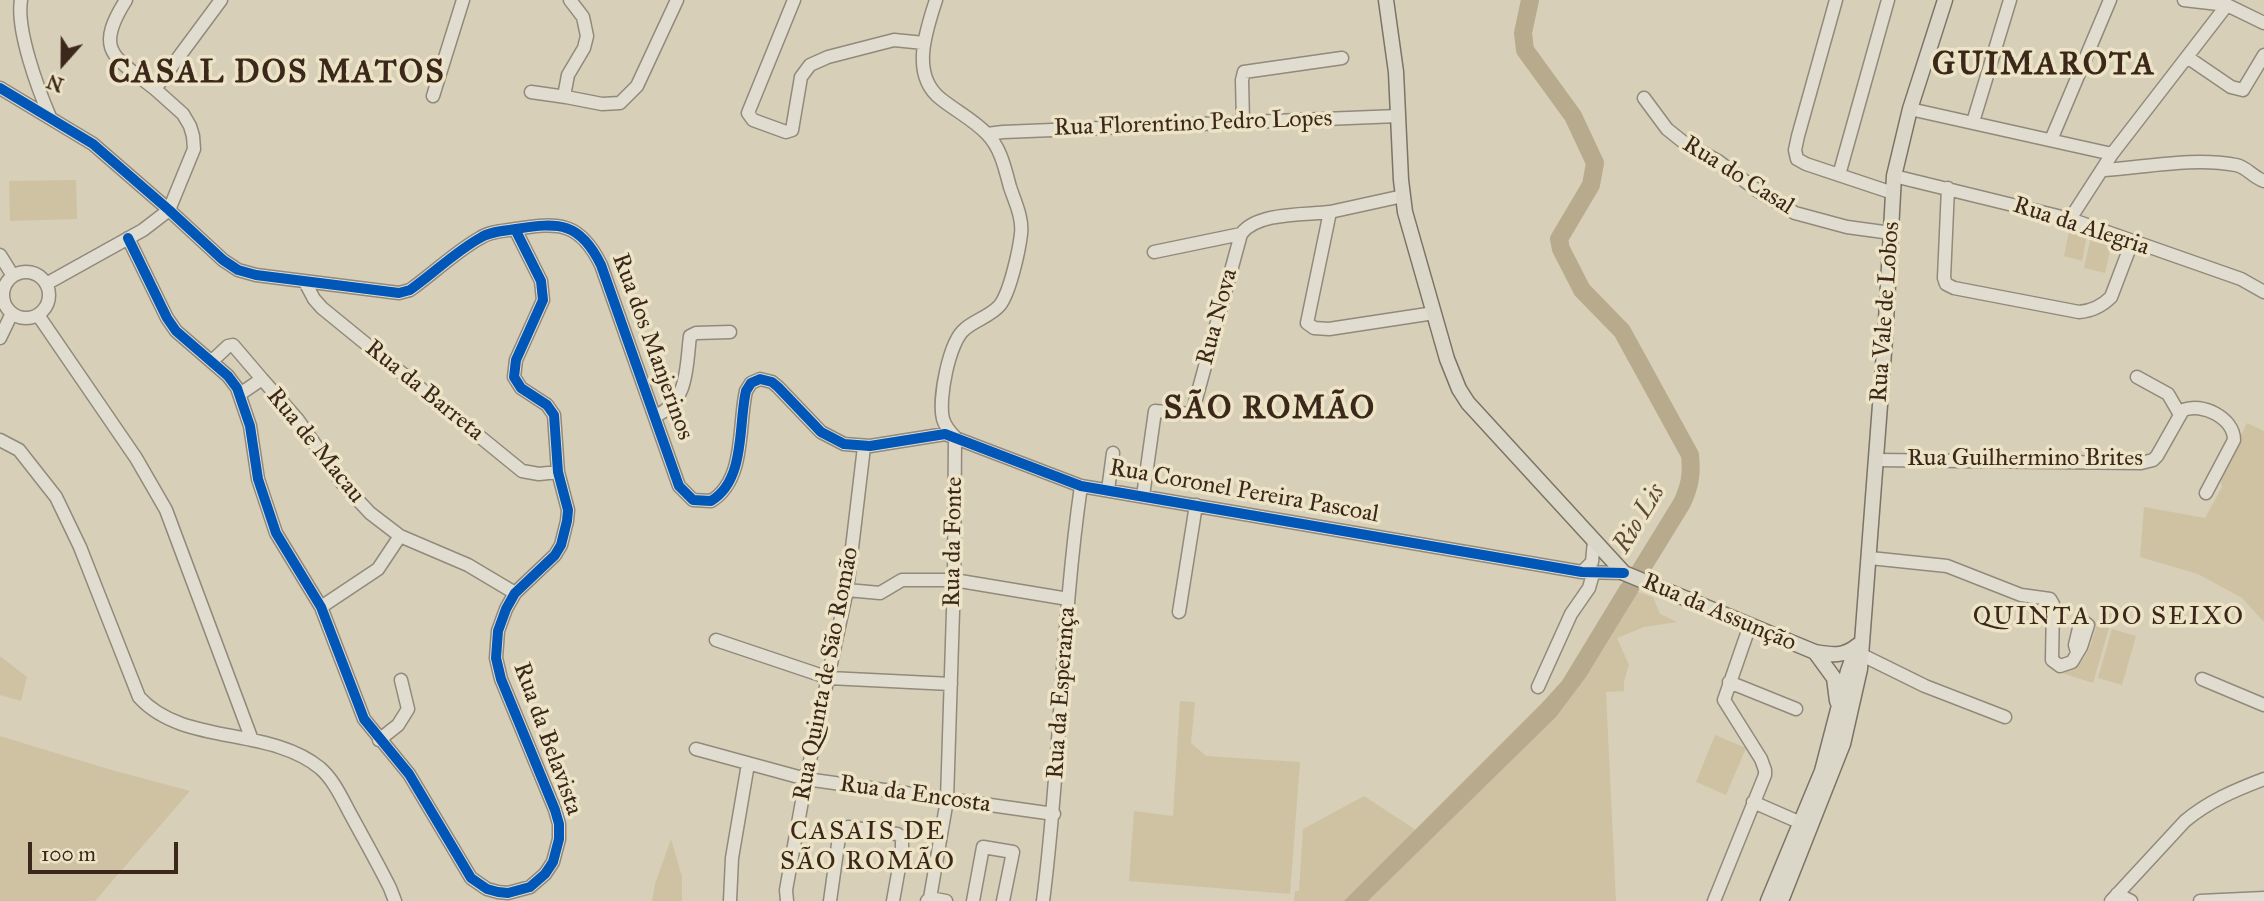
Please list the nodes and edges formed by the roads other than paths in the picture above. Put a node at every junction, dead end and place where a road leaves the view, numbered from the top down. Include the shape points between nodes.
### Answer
1 (21, 0) edge
2 (126, 0) edge
3 (221, 0) edge
4 (463, 0) edge
5 (570, 0) edge
6 (677, 0) edge
7 (794, 0) edge
8 (936, 0) edge
9 (1386, 0) edge
10 (1836, 0) edge
11 (1888, 0) edge
12 (1945, 0) edge
13 (2010, 0) edge
14 (2110, 0) edge
15 (2184, 0) edge
16 (2227, 5) junction
17 (2264, 23) edge
18 (924, 43) junction
19 (2264, 55) edge
20 (2187, 57) junction
21 (1342, 58) dead end
22 (0, 88) edge
23 (155, 89) junction
24 (531, 92) dead end
25 (433, 96) dead end
26 (564, 96) junction
27 (1644, 98) dead end
28 (1910, 110) junction
29 (1398, 116) junction
30 (51, 117) junction
31 (1243, 122) junction
32 (1973, 122) junction
33 (988, 134) junction
34 (2051, 141) junction
35 (2112, 154) junction
36 (2104, 170) junction
37 (1839, 175) junction
38 (1894, 176) junction
39 (2264, 181) edge
40 (1948, 188) junction
41 (1893, 193) junction
42 (1403, 196) junction
43 (169, 210) junction
44 (1330, 212) junction
45 (2070, 219) junction
46 (515, 229) junction
47 (1891, 233) junction
48 (1241, 234) junction
49 (128, 238) junction
50 (2132, 242) junction
51 (1154, 253) dead end
52 (0, 255) edge
53 (13, 276) junction
54 (305, 282) junction
55 (46, 284) junction
56 (2264, 292) edge
57 (2, 297) edge
58 (12, 313) junction
59 (1434, 313) junction
60 (38, 315) junction
61 (730, 332) dead end
62 (0, 338) edge
63 (212, 361) junction
64 (2137, 377) dead end
65 (262, 379) junction
66 (240, 394) junction
67 (2179, 413) junction
68 (655, 416) junction
69 (955, 437) junction
70 (0, 440) edge
71 (864, 447) junction
72 (1113, 453) dead end
73 (1876, 460) junction
74 (558, 472) junction
75 (1081, 486) junction
76 (1108, 490) junction
77 (2206, 493) dead end
78 (1143, 496) junction
79 (1196, 505) junction
80 (400, 536) junction
81 (1594, 541) junction
82 (1870, 558) junction
83 (1588, 573) junction
84 (1624, 573) junction
85 (954, 580) junction
86 (847, 590) junction
87 (515, 593) junction
88 (1068, 599) junction
89 (321, 607) junction
90 (1179, 612) dead end
91 (1750, 625) junction
92 (716, 640) dead end
93 (1861, 644) junction
94 (1815, 652) junction
95 (2077, 652) dead end
96 (1830, 655) junction
97 (1848, 671) junction
98 (829, 678) junction
99 (2202, 679) dead end
100 (401, 680) dead end
101 (1729, 682) junction
102 (951, 684) junction
103 (1538, 687) dead end
104 (1853, 700) junction
105 (2264, 705) edge
106 (1796, 709) dead end
107 (1838, 713) junction
108 (2005, 717) dead end
109 (252, 740) junction
110 (379, 740) junction
111 (696, 749) dead end
112 (748, 764) junction
113 (806, 779) junction
114 (2264, 779) edge
115 (947, 800) junction
116 (1753, 803) junction
117 (1054, 814) junction
118 (1801, 823) junction
119 (2114, 897) edge
120 (2264, 898) edge
121 (928, 900) edge
122 (395, 901) edge
123 (730, 901) edge
124 (786, 901) edge
125 (830, 901) edge
126 (893, 901) edge
127 (946, 901) edge
128 (972, 901) edge
129 (1003, 901) edge
130 (1043, 901) edge
131 (1714, 901) edge
132 (1768, 901) edge
133 (1780, 901) edge
134 (2131, 901) edge
135 (2200, 901) edge

1 - 30 street via 20,26
2 - 23 street via 111,27 109,46 118,61
3 - 23 street
4 - 25 street
5 - 26 street via 583,17 587,36 571,67
6 - 26 street via 637,86 626,99 602,104
7 - 18 street via 748,113 753,120 786,132 792,130 801,77 810,65 894,40
8 - 18 street, Rua da Fonte
9 - 29 main road
10 - 37 street via 1795,150 1797,159
11 - 37 street
12 - 28 main road, Rua Vale de Lobos
13 - 32 street
14 - 34 street
15 - 16 street
16 - 17 street
16 - 20 street
18 - 33 street, Rua da Fonte via 925,75 932,92
19 - 20 street via 2243,90 2231,87
20 - 35 street
21 - 31 street via 1244,72
22 - 30 street, Rua dos Manjerinos
23 - 43 street via 183,114 193,136 194,149
24 - 26 street
27 - 47 street, Rua do Casal via 1667,130 1795,214
28 - 32 street
28 - 38 main road, Rua Vale de Lobos
29 - 31 street, Rua Florentino Pedro Lopes
29 - 42 main road
30 - 43 street, Rua dos Manjerinos via 93,144
31 - 33 street, Rua Florentino Pedro Lopes
32 - 34 street
33 - 69 street, Rua da Fonte via 1004,167 1021,234 1002,302 965,328 953,346 942,408 944,423
34 - 35 street
35 - 36 street
36 - 39 street via 2237,165
36 - 45 street
37 - 41 street
38 - 40 street, Rua da Alegria
38 - 41 main road, Rua Vale de Lobos
40 - 45 street, Rua da Alegria
40 - 50 street via 1944,278 1950,286 2089,311 2111,297
41 - 47 main road, Rua Vale de Lobos
42 - 44 street
42 - 59 main road
43 - 49 street
43 - 54 street, Rua dos Manjerinos via 230,266
44 - 48 street via 1261,219
44 - 59 street via 1308,326 1329,329
45 - 50 street, Rua da Alegria
46 - 54 street, Rua dos Manjerinos via 481,237 405,292
46 - 68 street, Rua dos Manjerinos via 556,225 576,232 590,244
46 - 74 street, Rua da Belavista via 541,281 543,300 516,360 514,377 554,415
47 - 73 main road, Rua Vale de Lobos
48 - 51 street
48 - 78 street, Rua Nova via 1192,414 1155,411
49 - 55 street
49 - 63 street, Rua da Belavista via 167,318
50 - 56 street, Rua da Alegria via 2241,279
52 - 53 street
53 - 55 street via 27,272
53 - 57 street
54 - 74 street, Rua da Barreta via 322,308 522,471
55 - 60 street via 49,297
57 - 58 street
58 - 60 street via 25,318
58 - 62 street
59 - 81 main road via 1464,397
60 - 109 street via 166,510
61 - 68 street via 690,336 683,389 670,408
63 - 65 street, Rua de Macau via 233,345
63 - 66 street, Rua da Belavista
64 - 67 street via 2168,394
65 - 66 street, Rua de Macau
65 - 80 street, Rua de Macau via 356,500
66 - 89 street, Rua da Belavista via 258,479 276,533
67 - 73 street, Rua Guilhermino Brites via 2157,456 2141,463
67 - 77 street via 2199,407 2226,420 2234,431 2234,440
68 - 71 street, Rua dos Manjerinos via 679,486 700,502 716,498 728,482 736,461 746,391 760,379 772,382 828,436
69 - 71 street, Rua Coronel Pereira Pascoal via 939,434
69 - 75 street, Rua Coronel Pereira Pascoal
69 - 85 street, Rua da Fonte
70 - 109 street via 19,450 55,497 80,547 139,697 170,720
71 - 86 street, Rua Quinta de São Romão
72 - 76 street
73 - 82 main road, Rua Vale de Lobos
74 - 87 street, Rua da Belavista via 568,510 565,533 548,564
75 - 76 street, Rua Coronel Pereira Pascoal
75 - 88 street, Rua da Esperança
76 - 78 street, Rua Coronel Pereira Pascoal
78 - 79 street, Rua Coronel Pereira Pascoal
79 - 83 street, Rua Coronel Pereira Pascoal
79 - 90 street
80 - 87 street, Rua de Macau via 468,565
80 - 89 street via 379,569
81 - 83 street
81 - 84 main road
82 - 93 main road, Rua Vale de Lobos
82 - 95 street via 1947,565 2021,596 2050,599 2052,660 2060,666 2068,664
83 - 84 street, Rua Coronel Pereira Pascoal
83 - 103 street via 1589,588 1571,614
84 - 91 main road, Rua da Assunção
85 - 86 street via 902,580 880,593
85 - 88 street
85 - 102 street, Rua da Fonte
86 - 98 street, Rua Quinta de São Romão
87 - 110 street, Rua da Belavista via 498,631 496,658 559,824 558,851 545,874 530,887 508,892 480,885 464,868 409,774
88 - 117 street, Rua da Esperança
89 - 110 street, Rua da Belavista via 357,704
91 - 94 main road, Rua da Assunção
91 - 101 street
92 - 98 street
93 - 96 main road, Rua da Assunção
93 - 97 main road, Rua Vale de Lobos
93 - 104 main road, Rua Vale de Lobos
93 - 108 street via 1934,689
94 - 96 main road, Rua da Assunção
94 - 107 main road, Rua da Assunção via 1834,678
96 - 97 main road, Rua da Assunção
97 - 104 main road, Rua Vale de Lobos
97 - 107 main road, Rua Vale de Lobos
98 - 102 street
98 - 113 street, Rua Quinta de São Romão
99 - 105 street
100 - 110 street via 408,709 398,725
101 - 106 street
101 - 116 street via 1726,705 1765,770
102 - 115 street, Rua da Fonte
104 - 133 main road, Rua Vale de Lobos via 1832,775
107 - 118 main road, Rua Vale de Lobos
109 - 122 street via 305,759 330,779
111 - 112 street, Rua da Encosta
112 - 113 street, Rua da Encosta
112 - 123 street via 732,858
113 - 115 street, Rua da Encosta
113 - 124 street, Rua Quinta de São Romão
114 - 119 street via 2196,812
115 - 117 street, Rua da Encosta
115 - 121 street, Rua da Fonte
116 - 118 street
116 - 131 street
117 - 130 street, Rua da Esperança
118 - 132 main road, Rua Vale de Lobos
119 - 134 street
120 - 135 street
121 - 127 street
125 - 126 street via 839,836 848,827 902,837
128 - 129 street via 983,847 1013,852

